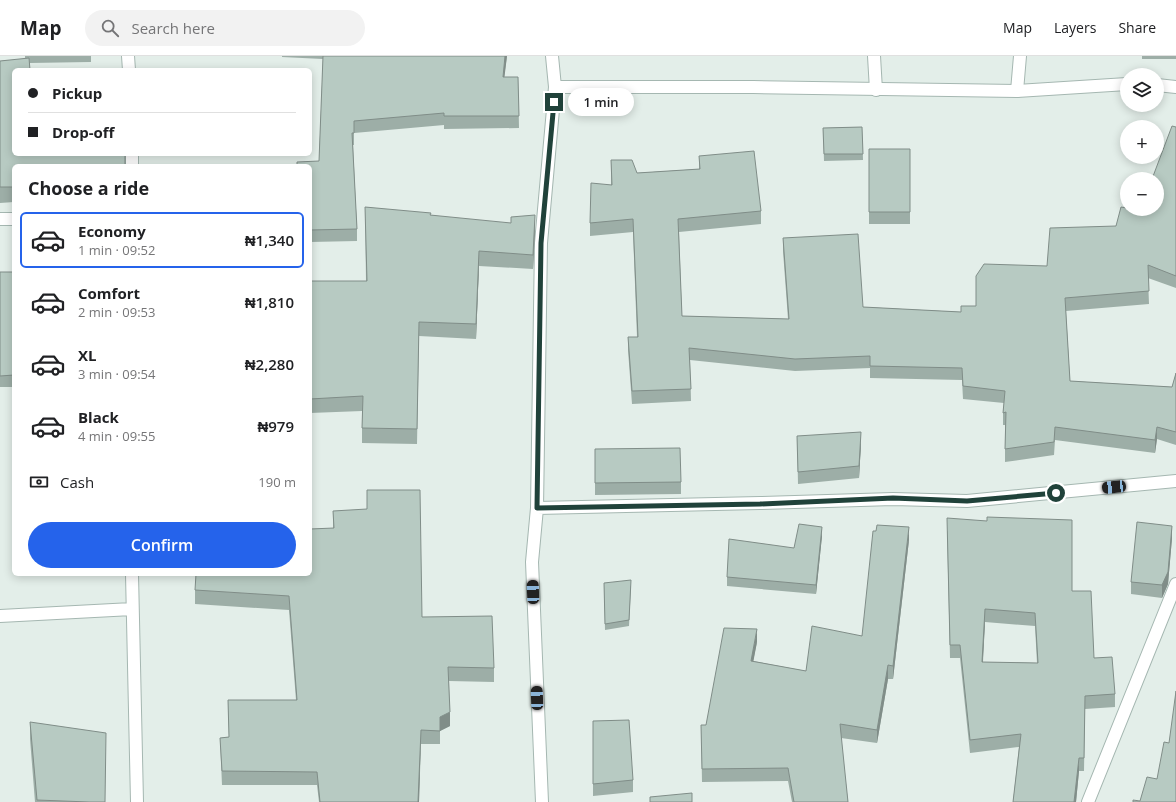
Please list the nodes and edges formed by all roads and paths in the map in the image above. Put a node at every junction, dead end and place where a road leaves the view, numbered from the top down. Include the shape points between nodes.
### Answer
1 (128, 56) edge
2 (552, 56) edge
3 (874, 56) edge
4 (1020, 56) edge
5 (129, 68) edge
6 (1120, 84) edge
7 (1164, 86) edge
8 (555, 87) junction
9 (1176, 87) edge
10 (876, 90) junction
11 (1016, 91) junction
12 (0, 218) edge
13 (12, 218) edge
14 (1176, 481) edge
15 (537, 508) junction
16 (132, 576) edge
17 (1176, 584) edge
18 (132, 609) junction
19 (0, 616) edge
20 (137, 802) edge
21 (542, 802) edge
22 (1088, 802) edge

1 - 5 street
2 - 8 street
3 - 10 street
4 - 11 street
6 - 11 street
7 - 9 street
8 - 10 street
8 - 15 street via 541,243
10 - 11 street
12 - 13 street
14 - 15 street via 967,501 893,498 760,504
15 - 21 street via 532,562
16 - 18 street
17 - 22 street
18 - 19 street
18 - 20 street

